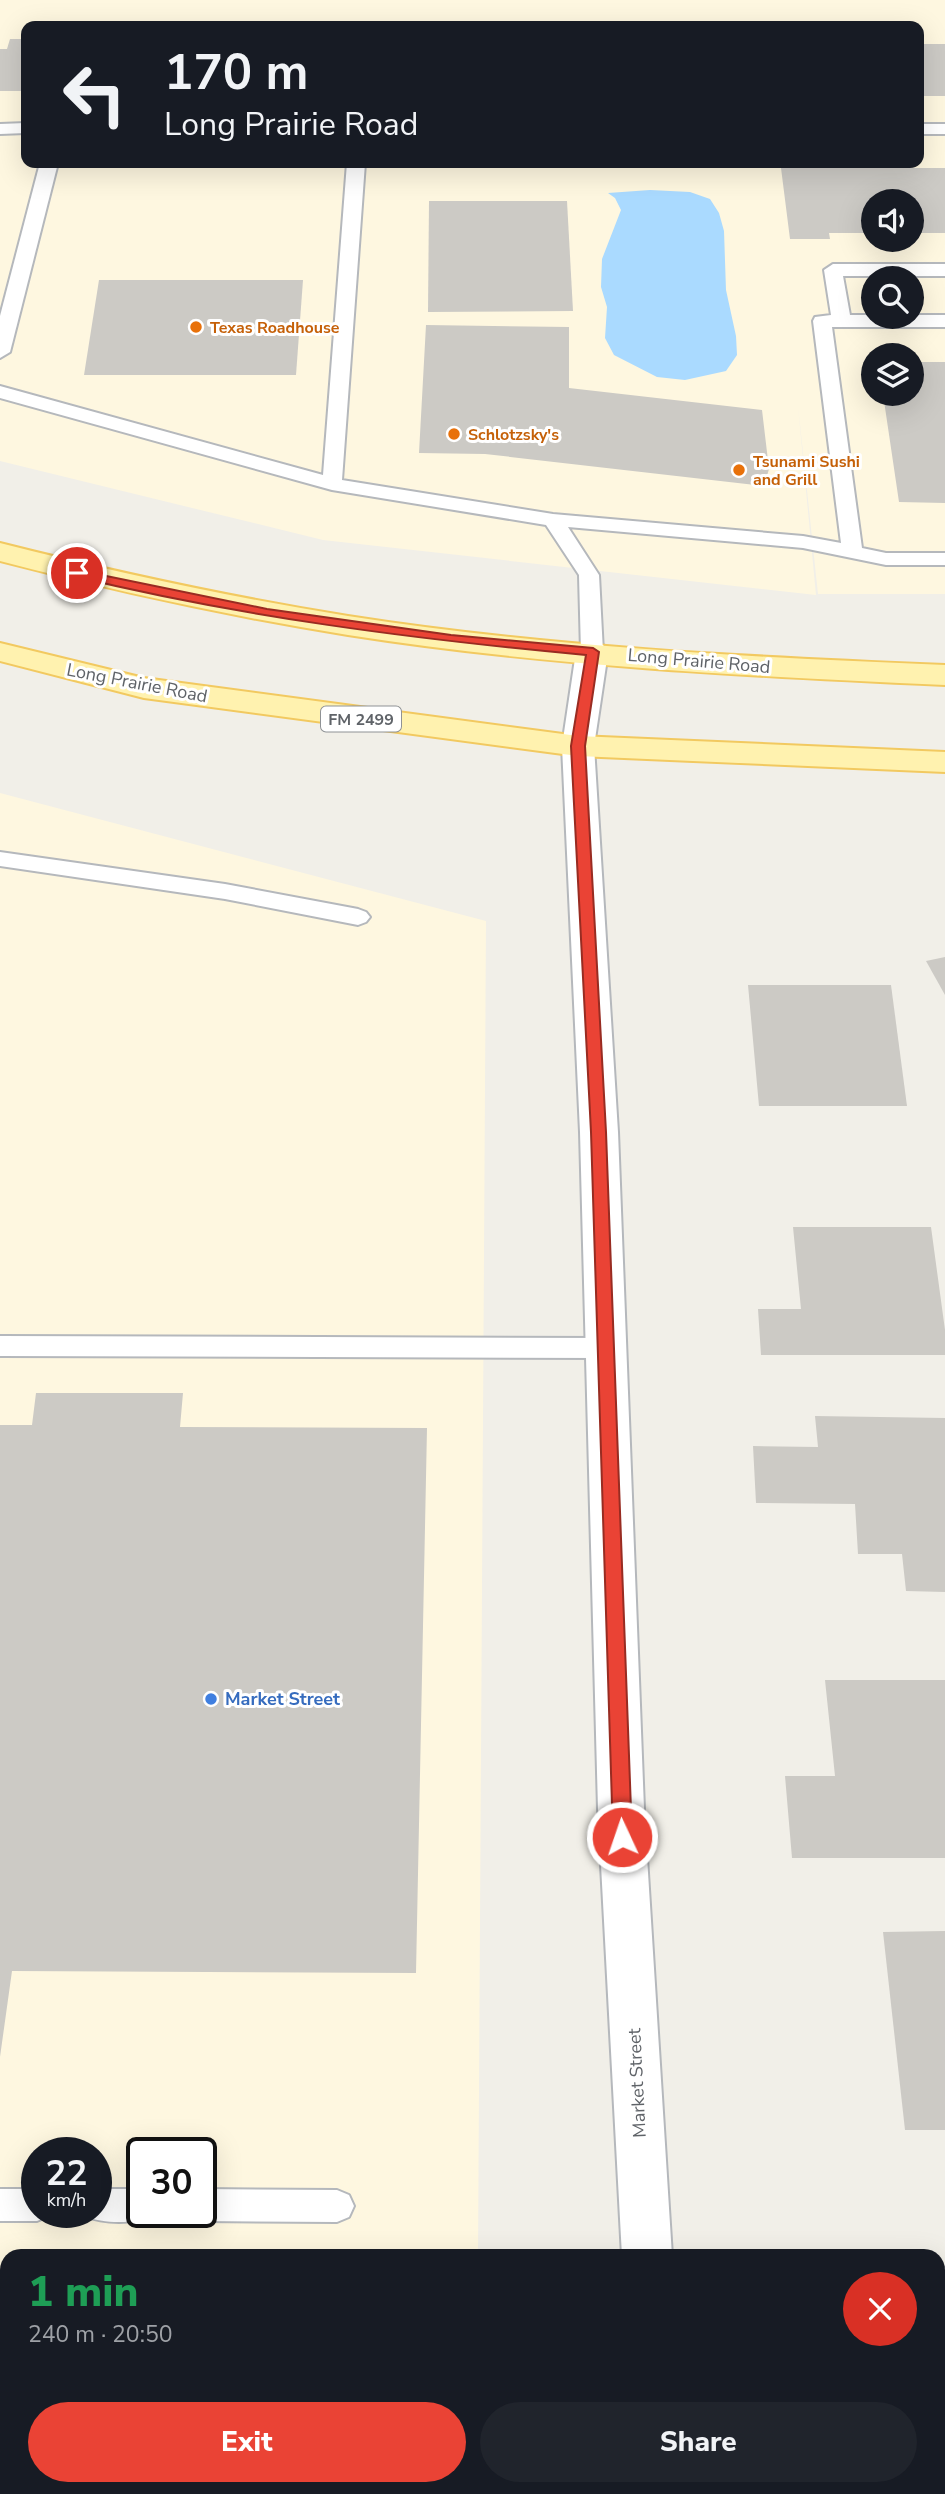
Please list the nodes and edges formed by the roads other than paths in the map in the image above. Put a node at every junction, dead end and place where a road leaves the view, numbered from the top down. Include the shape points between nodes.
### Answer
1 (21, 128) edge
2 (0, 129) edge
3 (924, 129) edge
4 (945, 129) edge
5 (48, 168) edge
6 (356, 168) edge
7 (945, 270) edge
8 (841, 321) junction
9 (945, 321) edge
10 (0, 352) edge
11 (0, 392) edge
12 (332, 484) junction
13 (553, 520) junction
14 (0, 551) edge
15 (852, 552) junction
16 (945, 559) edge
17 (0, 652) edge
18 (593, 652) junction
19 (945, 675) edge
20 (578, 746) junction
21 (945, 762) edge
22 (0, 859) edge
23 (358, 917) dead end
24 (0, 1346) edge
25 (605, 1348) junction
26 (0, 2205) edge
27 (21, 2205) edge
28 (217, 2205) edge
29 (337, 2206) dead end
30 (647, 2249) edge

1 - 2 lane
3 - 4 lane
5 - 10 lane
6 - 12 lane
7 - 8 lane via 832,270
8 - 9 lane
8 - 15 lane via 822,321
11 - 12 lane
12 - 13 lane
13 - 15 lane via 803,542
13 - 18 lane via 589,575
14 - 18 main road, Long Prairie Road via 103,581 267,613 451,639
15 - 16 lane via 886,559
17 - 20 main road, Long Prairie Road / FM 2499 via 145,688
18 - 19 main road, Long Prairie Road via 777,668
18 - 20 street, Market Street
20 - 21 main road, Long Prairie Road / FM 2499
20 - 25 street, Market Street
22 - 23 lane via 297,903
24 - 25 lane
25 - 30 street, Market Street via 621,1809
26 - 27 lane
28 - 29 lane

